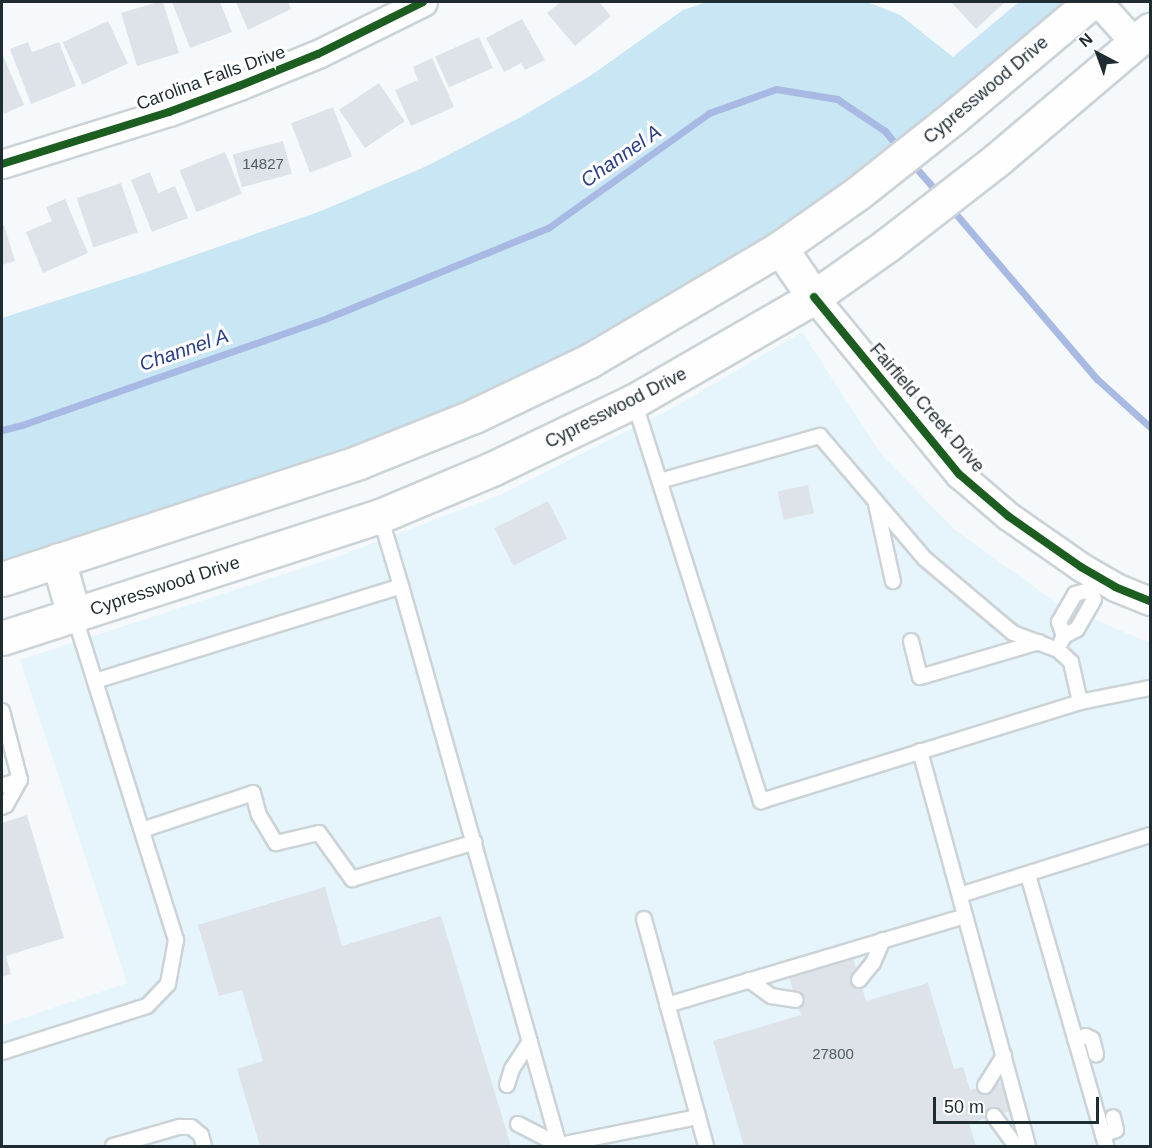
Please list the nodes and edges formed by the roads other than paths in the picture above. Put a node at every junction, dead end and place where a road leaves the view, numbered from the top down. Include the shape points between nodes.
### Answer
1 (423, 2) edge
2 (1091, 2) edge
3 (1098, 2) edge
4 (1143, 37) edge
5 (2, 164) edge
6 (780, 248) junction
7 (814, 297) junction
8 (634, 401) junction
9 (660, 481) junction
10 (876, 502) junction
11 (380, 516) junction
12 (58, 560) junction
13 (2, 579) edge
14 (893, 581) dead end
15 (1092, 583) junction
16 (401, 586) junction
17 (1150, 601) edge
18 (74, 615) junction
19 (2, 638) edge
20 (910, 641) dead end
21 (1039, 642) junction
22 (1058, 650) junction
23 (95, 681) junction
24 (1150, 688) edge
25 (1080, 702) junction
26 (2, 711) edge
27 (920, 752) junction
28 (20, 780) junction
29 (2, 786) edge
30 (2, 807) edge
31 (142, 830) junction
32 (1150, 835) edge
33 (475, 842) junction
34 (1028, 874) junction
35 (960, 895) junction
36 (965, 916) junction
37 (644, 919) dead end
38 (883, 940) junction
39 (749, 980) junction
40 (859, 980) dead end
41 (796, 1000) dead end
42 (667, 1005) junction
43 (1075, 1039) junction
44 (531, 1041) junction
45 (2, 1052) edge
46 (1004, 1054) junction
47 (1095, 1054) dead end
48 (507, 1085) dead end
49 (985, 1086) dead end
50 (994, 1116) dead end
51 (698, 1117) junction
52 (1113, 1117) dead end
53 (518, 1124) dead end
54 (1104, 1141) edge
55 (559, 1145) edge
56 (113, 1146) edge
57 (204, 1146) edge
58 (706, 1146) edge
59 (1016, 1146) edge
60 (1028, 1146) edge

1 - 5 street, Carolina Falls Drive via 318,54 239,86 170,112
2 - 6 main road, Cypresswood Drive via 858,193
3 - 4 street
4 - 7 main road, Cypresswood Drive via 999,158
6 - 7 main road
6 - 12 main road, Cypresswood Drive via 589,361 474,416 284,488
7 - 8 main road, Cypresswood Drive
7 - 15 street, Fairfield Creek Drive via 959,474
8 - 9 lane
8 - 11 main road, Cypresswood Drive via 494,468
9 - 10 lane via 820,436
9 - 27 lane via 761,801
10 - 14 lane
10 - 21 lane via 925,559 1013,633
11 - 16 lane
11 - 18 main road, Cypresswood Drive
12 - 13 main road, Cypresswood Drive
12 - 18 main road
15 - 17 street, Fairfield Creek Drive
15 - 22 lane via 1094,599 1077,629 1064,636
16 - 23 lane
16 - 33 lane
18 - 19 main road, Cypresswood Drive
18 - 23 lane
20 - 21 lane via 920,677
21 - 22 lane
22 - 25 lane via 1071,662
23 - 31 lane
24 - 25 lane
25 - 27 lane
26 - 28 lane
27 - 35 lane
28 - 29 lane
28 - 30 lane
31 - 33 lane via 253,793 259,814 276,843 319,833 352,879
31 - 45 lane via 176,939 168,984 147,1006
32 - 34 lane
33 - 44 lane
34 - 35 lane
34 - 43 lane
35 - 36 lane
36 - 38 lane
36 - 46 lane
37 - 42 lane
38 - 39 lane
38 - 40 lane via 873,963
39 - 41 lane via 771,996
39 - 42 lane
42 - 51 lane
43 - 47 lane via 1092,1039
43 - 54 lane
44 - 48 lane via 512,1069
44 - 55 lane
46 - 49 lane
46 - 60 lane
50 - 59 lane
51 - 55 lane
51 - 58 lane
52 - 54 lane via 1116,1130
53 - 55 lane
56 - 57 lane via 192,1126 201,1135

